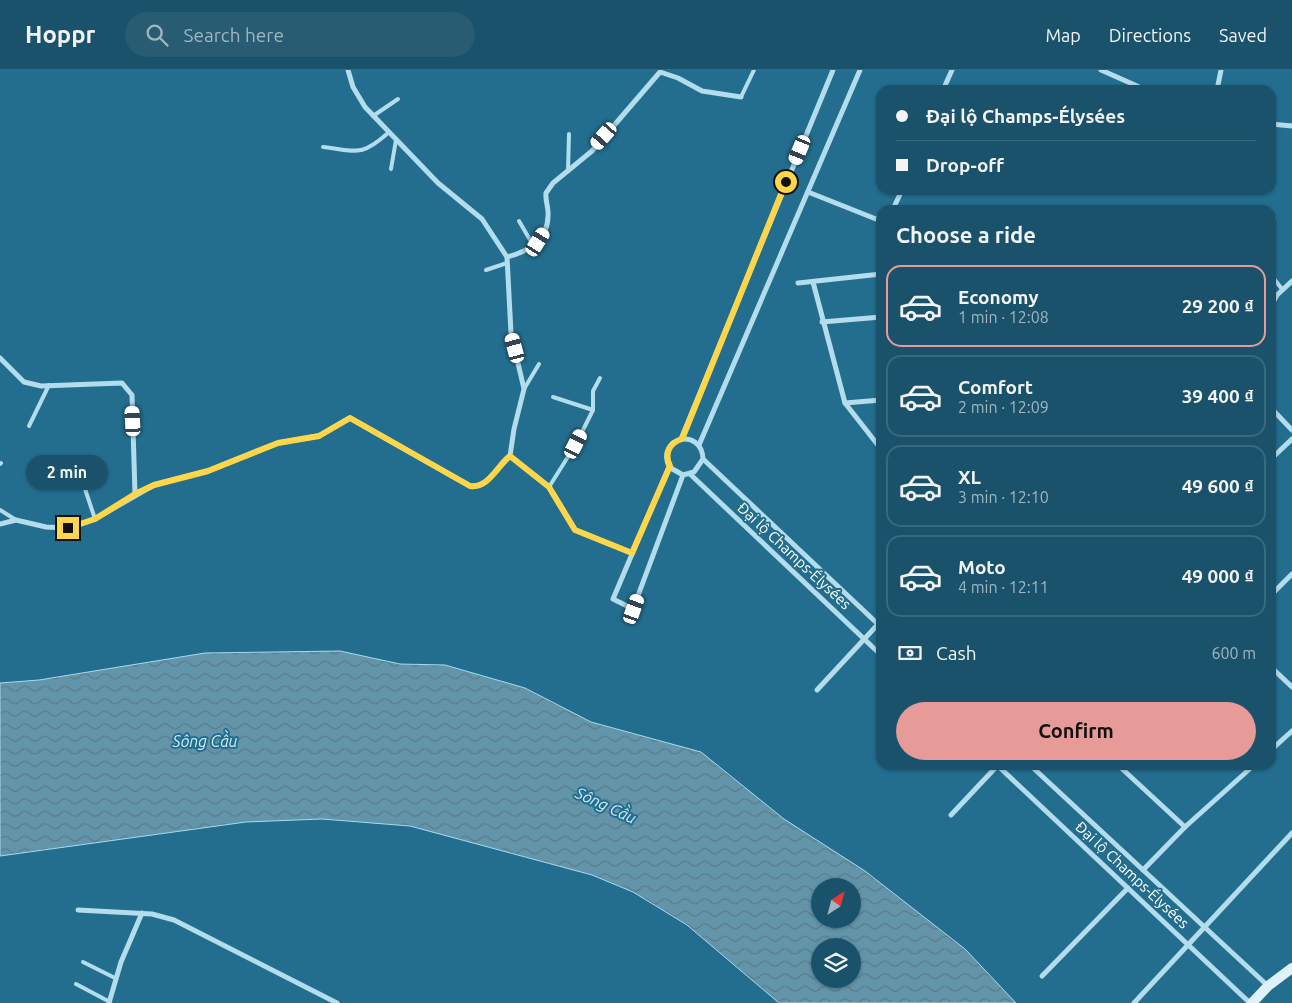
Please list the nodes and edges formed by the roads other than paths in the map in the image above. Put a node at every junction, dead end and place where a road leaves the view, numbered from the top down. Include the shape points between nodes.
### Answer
1 (348, 70) edge
2 (754, 70) edge
3 (833, 70) edge
4 (860, 70) edge
5 (952, 70) edge
6 (1101, 70) edge
7 (1221, 70) edge
8 (660, 71) edge
9 (945, 85) edge
10 (1135, 85) edge
11 (1217, 85) edge
12 (741, 98) joint
13 (398, 99) dead end
14 (373, 116) junction
15 (1276, 124) edge
16 (1292, 126) edge
17 (388, 133) junction
18 (569, 134) dead end
19 (396, 140) junction
20 (323, 147) dead end
21 (391, 169) dead end
22 (568, 171) junction
23 (808, 192) junction
24 (876, 220) edge
25 (519, 221) dead end
26 (533, 246) junction
27 (507, 260) junction
28 (486, 270) dead end
29 (876, 275) edge
30 (1276, 281) edge
31 (1292, 281) edge
32 (813, 282) junction
33 (798, 283) dead end
34 (1282, 289) junction
35 (1276, 298) edge
36 (876, 317) edge
37 (822, 322) junction
38 (0, 358) edge
39 (539, 364) dead end
40 (600, 378) dead end
41 (49, 385) junction
42 (524, 389) junction
43 (553, 396) dead end
44 (876, 400) edge
45 (845, 403) junction
46 (593, 410) junction
47 (1276, 413) edge
48 (29, 426) dead end
49 (1292, 430) edge
50 (682, 439) junction
51 (1292, 439) edge
52 (876, 443) edge
53 (699, 445) junction
54 (1276, 454) edge
55 (510, 456) junction
56 (703, 459) junction
57 (670, 466) junction
58 (80, 474) dead end
59 (686, 474) junction
60 (549, 487) junction
61 (135, 494) junction
62 (0, 510) edge
63 (95, 519) junction
64 (16, 520) junction
65 (0, 524) edge
66 (632, 553) junction
67 (1292, 574) edge
68 (1276, 590) edge
69 (876, 620) edge
70 (876, 628) edge
71 (864, 639) junction
72 (876, 650) edge
73 (1276, 672) edge
74 (1292, 687) edge
75 (817, 690) dead end
76 (1292, 731) edge
77 (1276, 745) edge
78 (993, 770) edge
79 (1003, 770) edge
80 (1035, 770) edge
81 (1123, 770) edge
82 (1247, 770) edge
83 (950, 815) dead end
84 (1185, 827) junction
85 (1292, 833) edge
86 (1144, 870) junction
87 (1128, 888) junction
88 (78, 910) dead end
89 (142, 913) junction
90 (1205, 927) junction
91 (1188, 945) junction
92 (83, 962) dead end
93 (1292, 968) edge
94 (1042, 976) dead end
95 (115, 978) junction
96 (76, 984) dead end
97 (1268, 986) junction
98 (109, 1002) edge
99 (337, 1003) edge
100 (1134, 1003) edge
101 (1251, 1003) edge

1 - 14 street via 353,87
2 - 12 lane
3 - 50 street
4 - 23 street
5 - 9 street
6 - 10 street
7 - 11 street
8 - 12 street via 702,92
8 - 22 street via 592,150
13 - 14 lane
14 - 17 street
15 - 16 street
17 - 19 street
17 - 20 lane via 368,150
18 - 22 lane
19 - 21 lane
19 - 27 street via 438,183 482,219
22 - 26 street via 546,192 548,226
23 - 24 street
23 - 53 street
25 - 26 lane
26 - 27 street
27 - 28 lane
27 - 42 street via 510,325
29 - 32 street
30 - 34 lane
31 - 34 street
32 - 33 street
32 - 37 street
34 - 35 street
36 - 37 street
37 - 45 street
38 - 41 street via 24,382
39 - 42 lane
40 - 46 lane via 593,391
41 - 48 lane
41 - 61 street via 122,383 132,395
42 - 55 street
43 - 46 lane
44 - 45 street
45 - 52 street
46 - 60 lane
47 - 49 street
50 - 53 street
50 - 57 street via 668,450
51 - 54 street
53 - 56 street
55 - 60 street
55 - 61 street via 483,484 470,486 350,418 319,436 278,443 208,471 154,485
56 - 59 street via 698,469
56 - 69 street, Đại lộ Champs-Élysées
57 - 59 street, Đại lộ Champs-Élysées via 673,471
57 - 66 street
58 - 63 lane
59 - 66 street via 634,609 613,599
59 - 71 street, Đại lộ Champs-Élysées
60 - 66 street via 575,530
61 - 63 street
62 - 64 lane
63 - 64 street via 68,528
64 - 65 street
67 - 68 street
70 - 71 street
71 - 72 street, Đại lộ Champs-Élysées
71 - 75 street
73 - 74 street
76 - 77 street
78 - 83 street
79 - 87 street, Đại lộ Champs-Élysées
80 - 86 street, Đại lộ Champs-Élysées
81 - 84 street
82 - 84 street
84 - 86 street
85 - 90 street
86 - 90 street, Đại lộ Champs-Élysées
87 - 91 street, Đại lộ Champs-Élysées
87 - 94 street
88 - 89 street
89 - 95 street
89 - 99 street via 193,928
90 - 91 street
90 - 97 street, Đại lộ Champs-Élysées
91 - 100 street
91 - 101 street, Đại lộ Champs-Élysées
92 - 95 lane
93 - 97 main road
95 - 98 street
96 - 98 lane
97 - 101 main road

